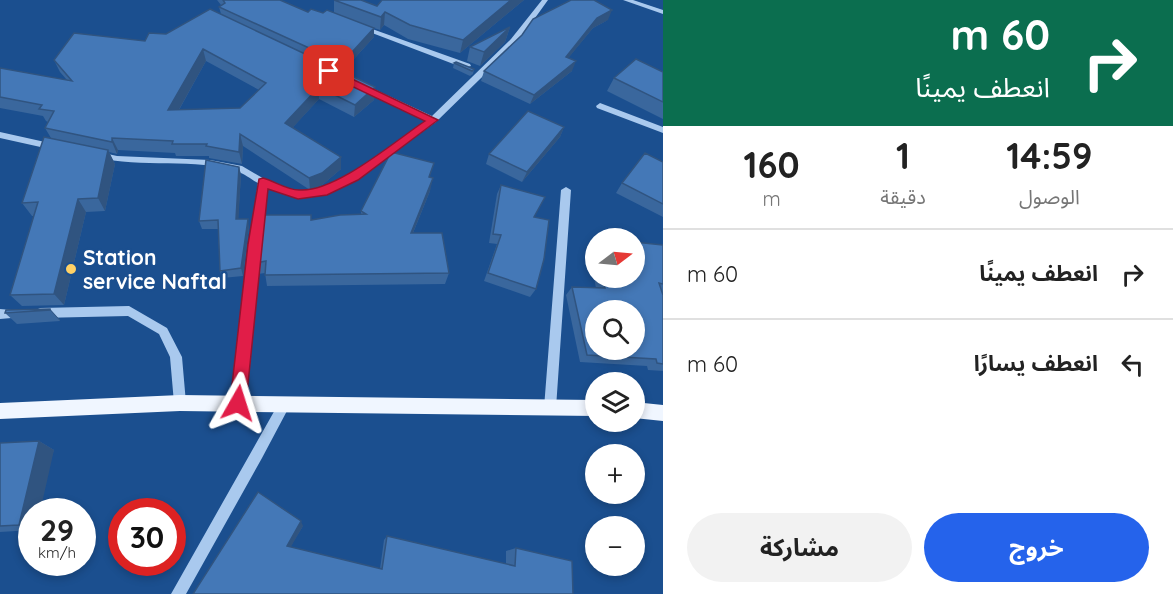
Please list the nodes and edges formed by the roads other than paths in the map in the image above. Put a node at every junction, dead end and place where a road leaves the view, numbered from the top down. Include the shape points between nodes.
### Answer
1 (626, 0) edge
2 (539, 1) edge
3 (663, 12) edge
4 (355, 25) edge
5 (482, 72) junction
6 (350, 81) edge
7 (600, 106) dead end
8 (433, 120) junction
9 (663, 130) edge
10 (0, 135) edge
11 (64, 149) edge
12 (85, 153) edge
13 (263, 182) junction
14 (566, 190) dead end
15 (0, 314) edge
16 (180, 403) junction
17 (238, 403) junction
18 (284, 405) junction
19 (550, 408) junction
20 (585, 408) edge
21 (0, 411) edge
22 (645, 411) edge
23 (663, 413) edge
24 (178, 594) edge

1 - 3 street
2 - 5 street via 514,41
4 - 5 street
5 - 8 street
6 - 8 street
7 - 9 street
8 - 13 street via 354,177 323,192 298,195
10 - 11 street
12 - 13 street via 117,159 210,163 242,169
13 - 17 street
14 - 19 street
15 - 16 street via 129,311 163,331 176,357
16 - 17 main road
16 - 21 main road
17 - 18 main road
18 - 19 main road
18 - 24 street
19 - 20 main road
22 - 23 main road

